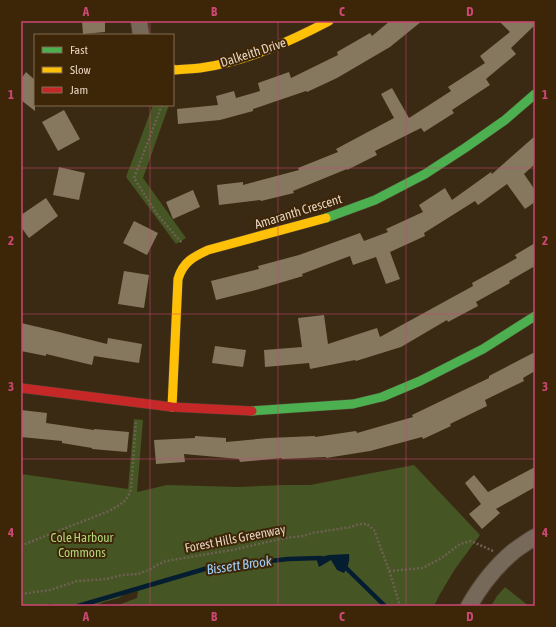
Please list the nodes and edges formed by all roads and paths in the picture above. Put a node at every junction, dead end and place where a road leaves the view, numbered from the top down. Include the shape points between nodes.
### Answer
1 (139, 21) edge
2 (329, 21) edge
3 (141, 34) edge
4 (174, 70) edge
5 (535, 94) edge
6 (162, 106) edge
7 (194, 257) junction
8 (535, 316) edge
9 (21, 388) edge
10 (138, 403) junction
11 (172, 407) junction
12 (535, 537) edge
13 (21, 546) edge
14 (507, 558) junction
15 (389, 571) junction
16 (21, 594) edge
17 (400, 606) edge
18 (469, 606) edge

1 - 3 street
2 - 4 street, Dalkeith Drive via 294,39 244,57 200,68
5 - 7 street, Amaranth Crescent via 505,120 465,148 425,174 375,200 335,215 208,250
6 - 7 path via 134,178 157,214
7 - 11 street, Amaranth Crescent via 184,264 178,280
8 - 11 street via 483,349 420,382 382,397 353,404 256,411
9 - 10 street
10 - 11 street
10 - 13 path via 131,489 126,500 109,511
12 - 14 street
14 - 15 path via 471,541 460,544 423,568
14 - 18 street via 493,571
15 - 16 path, Forest Hills Greenway via 374,530 367,524 359,524 166,561 138,574 77,581 50,590
15 - 17 path, Forest Hills Greenway

